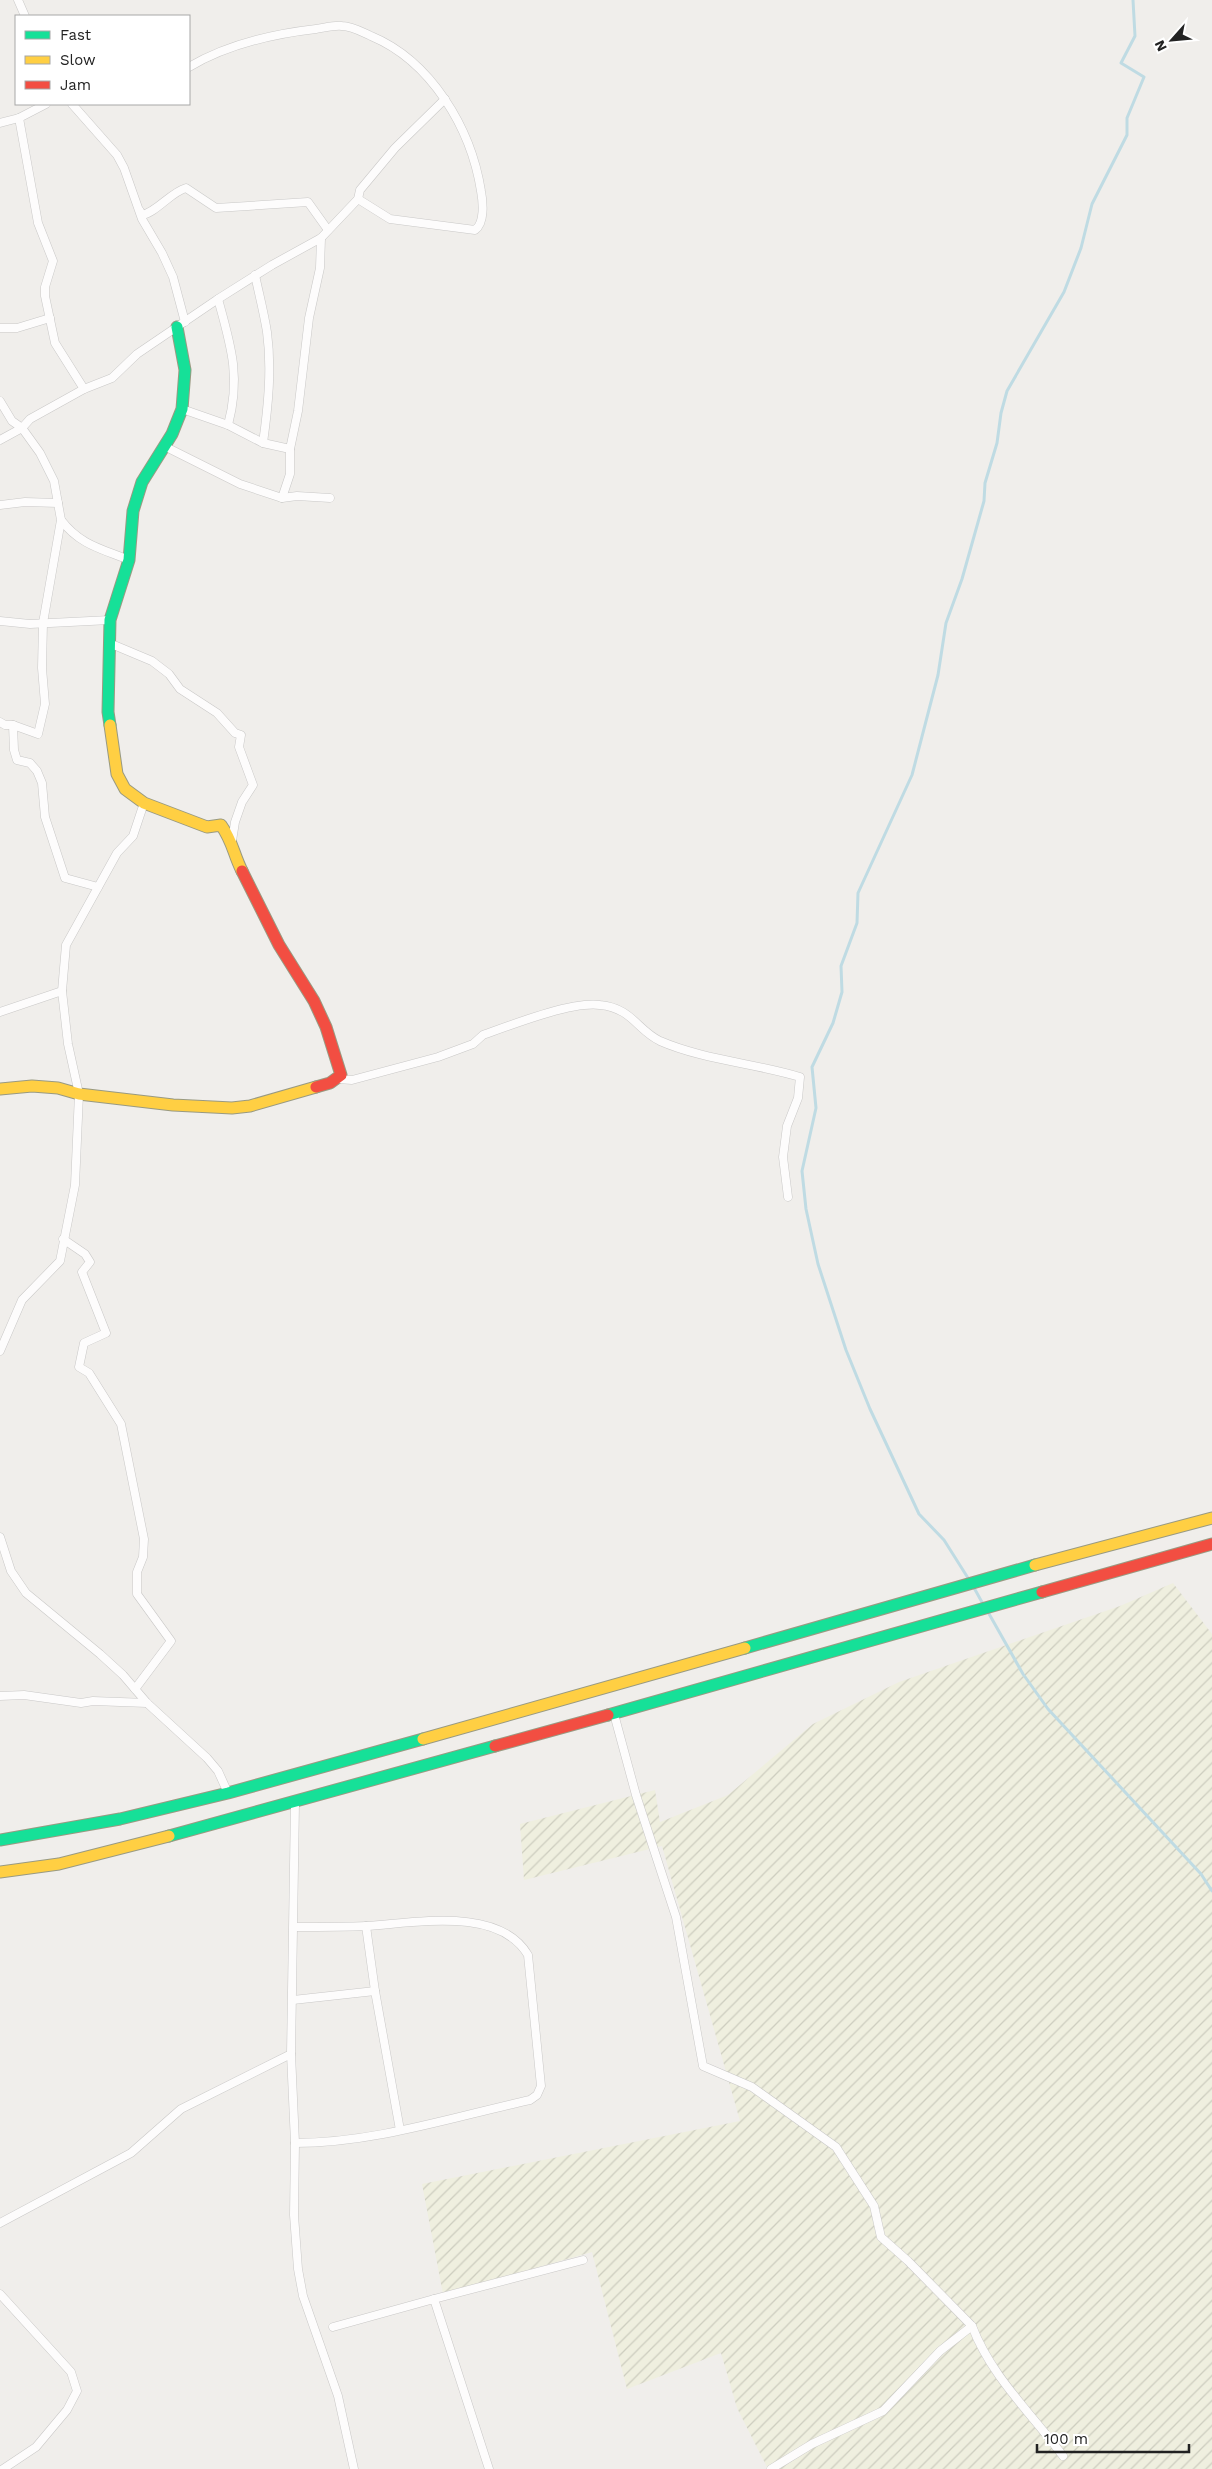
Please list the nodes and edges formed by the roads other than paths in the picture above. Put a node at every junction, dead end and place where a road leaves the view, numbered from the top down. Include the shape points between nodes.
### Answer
1 (18, 0) edge
2 (25, 15) edge
3 (190, 67) edge
4 (445, 99) junction
5 (44, 105) edge
6 (73, 105) edge
7 (19, 118) junction
8 (0, 123) edge
9 (358, 199) junction
10 (139, 210) junction
11 (328, 230) junction
12 (321, 238) junction
13 (256, 275) junction
14 (218, 299) junction
15 (50, 318) junction
16 (181, 324) junction
17 (0, 328) edge
18 (84, 389) junction
19 (0, 401) edge
20 (182, 409) junction
21 (228, 425) junction
22 (22, 428) junction
23 (0, 440) edge
24 (262, 444) junction
25 (164, 446) junction
26 (290, 448) junction
27 (282, 498) junction
28 (330, 498) dead end
29 (58, 503) junction
30 (0, 505) edge
31 (62, 520) junction
32 (129, 560) junction
33 (110, 620) junction
34 (0, 622) edge
35 (43, 624) junction
36 (110, 643) junction
37 (0, 722) edge
38 (13, 726) junction
39 (144, 803) junction
40 (232, 841) junction
41 (98, 887) junction
42 (94, 896) junction
43 (82, 917) junction
44 (62, 991) junction
45 (0, 1012) edge
46 (338, 1079) junction
47 (0, 1089) edge
48 (79, 1094) junction
49 (788, 1197) dead end
50 (63, 1239) junction
51 (0, 1351) edge
52 (1212, 1518) edge
53 (0, 1537) edge
54 (1212, 1544) edge
55 (136, 1689) junction
56 (0, 1696) edge
57 (147, 1703) junction
58 (614, 1714) junction
59 (228, 1793) junction
60 (295, 1803) junction
61 (0, 1840) edge
62 (0, 1872) edge
63 (366, 1926) junction
64 (294, 1927) junction
65 (374, 1990) junction
66 (293, 2000) junction
67 (291, 2054) junction
68 (400, 2130) junction
69 (295, 2143) junction
70 (0, 2223) edge
71 (583, 2260) dead end
72 (0, 2294) edge
73 (434, 2299) junction
74 (972, 2326) junction
75 (333, 2327) dead end
76 (1062, 2456) dead end
77 (3, 2469) edge
78 (354, 2469) edge
79 (489, 2469) edge
80 (771, 2469) edge

1 - 2 street
3 - 4 street via 251,40 343,26 399,50
4 - 9 street via 395,148 360,190
4 - 9 street via 466,139 479,176 483,201 479,228 470,230 390,219
5 - 7 street
6 - 10 street via 117,155
7 - 8 street
7 - 15 street via 38,223 53,261 45,287
9 - 11 street
10 - 11 street via 142,215 147,214 186,188 216,208 308,202
10 - 16 street via 173,277
11 - 12 street
12 - 13 street
12 - 26 street via 320,268 309,318 298,411
13 - 14 street
13 - 24 street via 269,359 267,414
14 - 16 street
14 - 21 street via 235,368
15 - 17 street via 16,328
15 - 18 street via 58,349
16 - 18 street via 137,354 112,378
16 - 20 main road via 185,370
18 - 22 street via 30,419
19 - 22 street via 12,421
20 - 21 street
20 - 25 main road
21 - 24 street
22 - 23 street
22 - 29 street via 50,471
24 - 26 street
25 - 27 street via 240,484
25 - 32 main road via 136,495
26 - 27 street via 290,474
27 - 28 street
29 - 30 street
29 - 31 street
31 - 32 street via 72,534 84,542
31 - 35 street
32 - 33 main road
33 - 35 street
33 - 36 main road
34 - 35 street
35 - 38 street via 45,704 38,734
36 - 39 main road via 108,712 115,767 125,788
36 - 40 street via 152,661 169,674 180,689 217,713 235,733 241,735 239,747 253,785 242,802
37 - 38 street
38 - 41 street via 17,760 34,766 42,783 45,817 65,878
39 - 40 main road via 207,827 221,825
39 - 42 street via 134,836 117,853
40 - 46 main road via 236,859 279,945 314,1001 326,1027 341,1073
41 - 42 street
41 - 43 street
42 - 43 street
43 - 44 street via 66,945
44 - 45 street
44 - 48 street via 68,1044
46 - 48 main road via 242,1107 173,1105
46 - 49 street via 352,1080 438,1057 473,1044 483,1035 579,1004 600,1004 625,1012 659,1040 705,1055 768,1067 800,1077 798,1098 787,1126 783,1157
47 - 48 main road via 32,1086
48 - 50 street via 74,1185
50 - 51 street via 60,1261 22,1300
50 - 55 street via 90,1262 82,1272 106,1332 84,1343 79,1367 88,1372 121,1424 144,1539 143,1557 137,1572 137,1594 171,1641
52 - 59 main road via 1004,1573 630,1682
53 - 55 street via 12,1570 26,1593 100,1654
54 - 58 main road
55 - 57 street
56 - 57 street via 24,1695 80,1703
57 - 59 street via 218,1770
58 - 60 main road
58 - 74 street via 636,1795 676,1917 703,2066 752,2087 836,2147 874,2206 880,2237
59 - 61 main road via 120,1819
60 - 62 main road via 59,1864
60 - 64 street
63 - 64 street
63 - 65 street
63 - 68 street via 444,1920 486,1926 510,1936 523,1946 528,1956 541,2086 536,2095 530,2100
64 - 66 street
65 - 66 street
65 - 68 street
66 - 67 street
67 - 69 street
67 - 70 street via 181,2109 131,2153
68 - 69 street via 324,2143
69 - 78 street via 294,2215 298,2269 303,2296 338,2396
71 - 73 street
72 - 77 street via 71,2372 77,2391 67,2410 36,2447
73 - 75 street
73 - 79 street
74 - 76 street via 980,2347 997,2374
74 - 80 street via 940,2351 882,2412 812,2444

